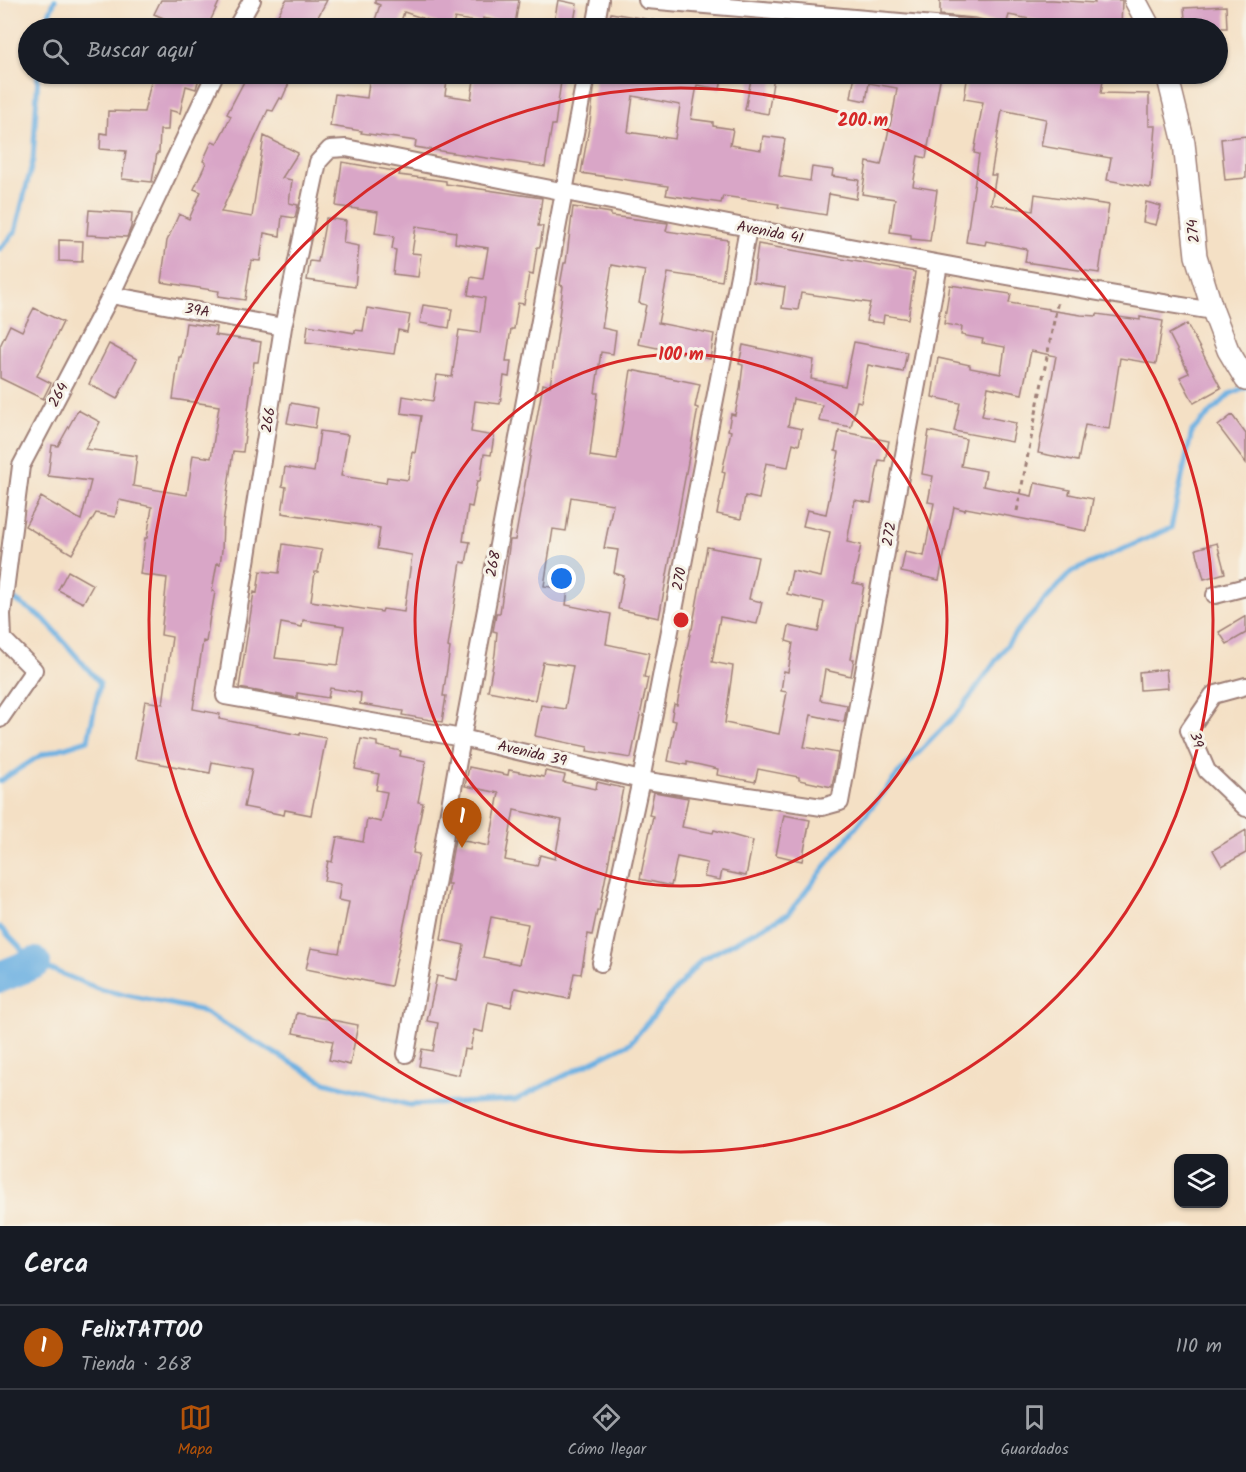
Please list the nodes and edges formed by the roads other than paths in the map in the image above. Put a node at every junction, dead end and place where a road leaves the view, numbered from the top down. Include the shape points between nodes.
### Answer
1 (252, 0) edge
2 (600, 0) edge
3 (647, 0) edge
4 (1135, 0) edge
5 (242, 18) edge
6 (597, 18) edge
7 (854, 18) edge
8 (1145, 18) edge
9 (210, 84) edge
10 (584, 84) edge
11 (1169, 84) edge
12 (330, 149) joint
13 (564, 192) junction
14 (748, 229) junction
15 (939, 265) junction
16 (111, 295) junction
17 (1213, 311) junction
18 (283, 327) junction
19 (1246, 380) edge
20 (1246, 587) edge
21 (1215, 595) dead end
22 (1246, 686) edge
23 (225, 696) joint
24 (0, 719) edge
25 (462, 738) junction
26 (641, 780) junction
27 (840, 802) joint
28 (1246, 808) edge
29 (601, 963) dead end
30 (406, 1054) dead end

1 - 5 street
2 - 6 street
3 - 7 street
4 - 8 street
9 - 16 street, 264
10 - 13 street, 268
11 - 17 street, 274 via 1184,143 1196,256
12 - 13 street, Avenida 41 via 346,148
12 - 18 street, 266 via 318,162
13 - 14 street, Avenida 41
13 - 25 street, 268
14 - 15 street, Avenida 41
14 - 26 street, 270
15 - 17 street, Avenida 41
15 - 27 street, 272
16 - 18 street, 39A
16 - 24 street, 264 via 21,466 2,614 3,639 33,670
17 - 19 street, 274 via 1228,350
18 - 23 street, 266
20 - 21 street
22 - 28 street, 39 via 1213,695 1190,730 1207,771
23 - 25 street, Avenida 39
25 - 26 street, Avenida 39
25 - 30 street, 268
26 - 27 street, Avenida 39 via 822,807
26 - 29 street, 270

